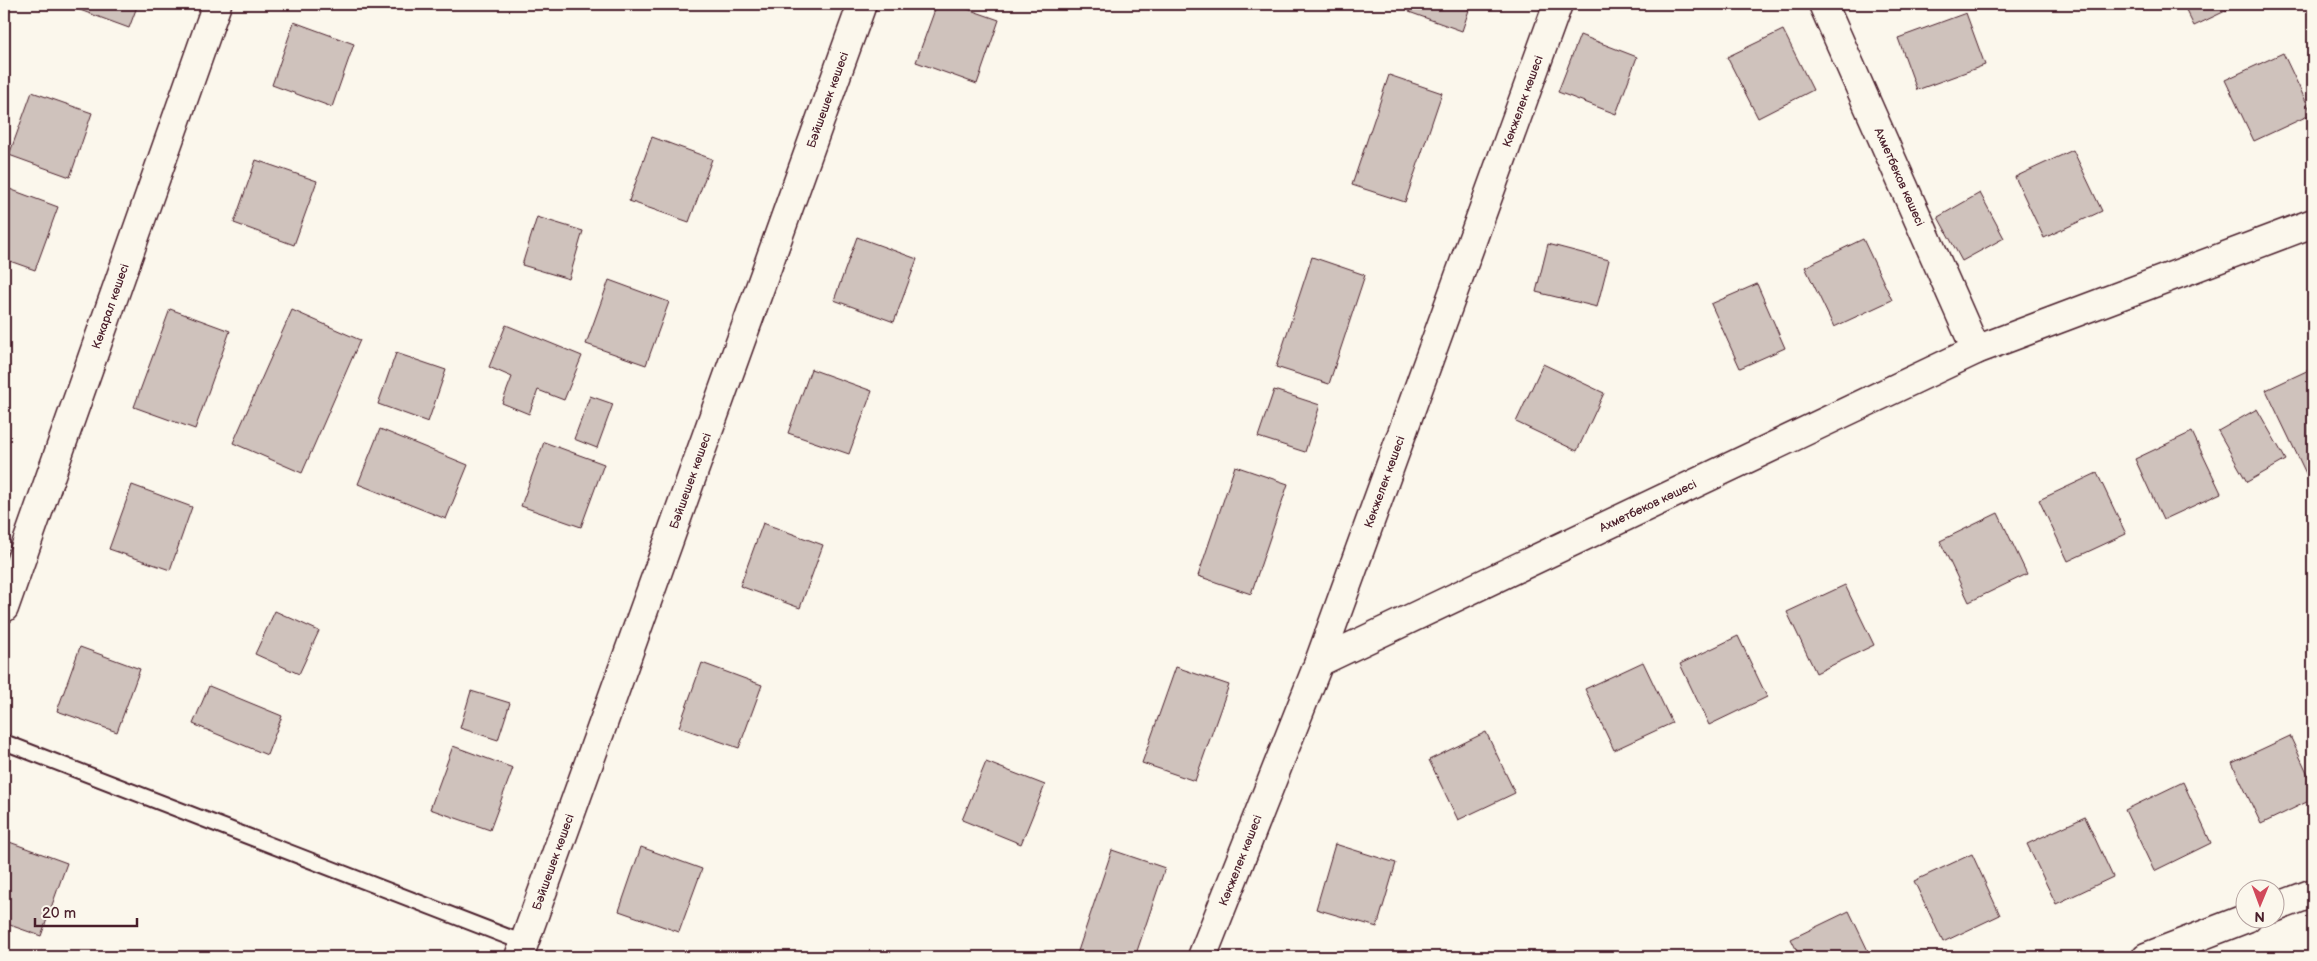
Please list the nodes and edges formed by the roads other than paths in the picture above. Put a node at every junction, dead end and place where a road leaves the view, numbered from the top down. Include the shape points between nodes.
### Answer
1 (217, 4) edge
2 (862, 4) edge
3 (1558, 4) edge
4 (1823, 4) edge
5 (2313, 223) edge
6 (1976, 350) junction
7 (4, 608) edge
8 (1319, 662) junction
9 (4, 742) edge
10 (2313, 893) edge
11 (2284, 904) edge
12 (2234, 923) edge
13 (521, 950) edge
14 (1202, 957) edge
15 (2146, 957) edge

1 - 7 street, Көкарал көшесі
2 - 13 street, Бәйшешек көшесі
3 - 8 street, Көкжелек көшесі
4 - 6 street, Ахметбеков көшесі
5 - 6 street, Ахметбеков көшесі
6 - 8 street, Ахметбеков көшесі
8 - 14 street, Көкжелек көшесі
9 - 13 lane
10 - 11 street
12 - 15 street

